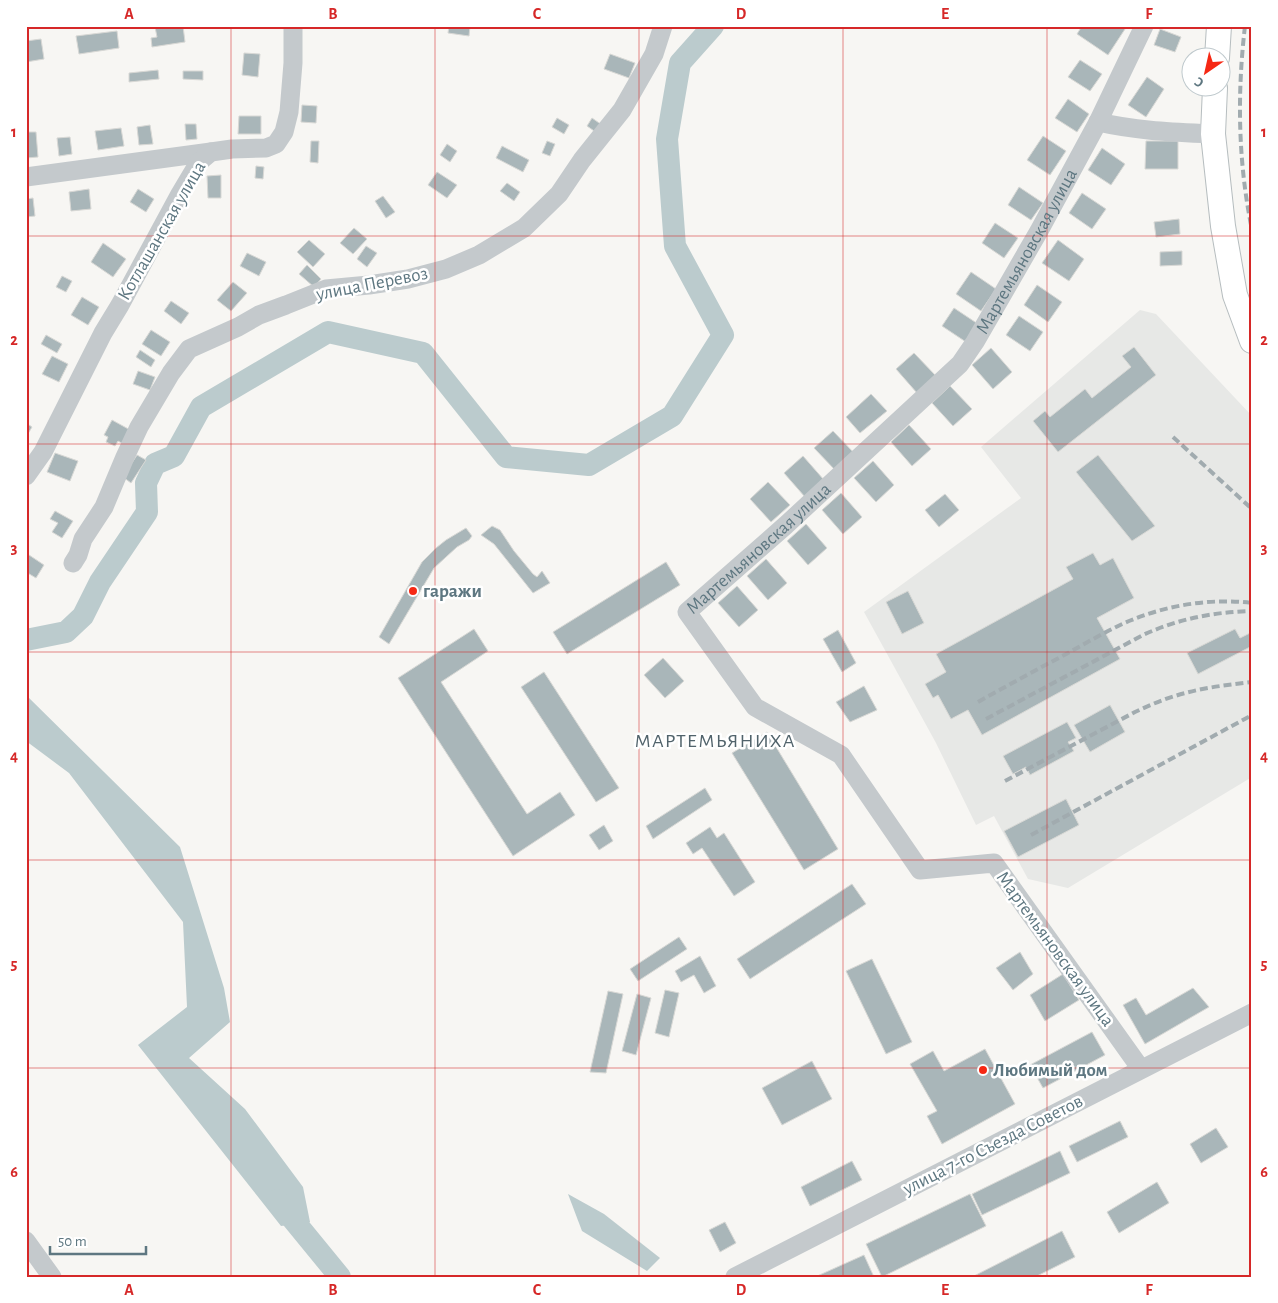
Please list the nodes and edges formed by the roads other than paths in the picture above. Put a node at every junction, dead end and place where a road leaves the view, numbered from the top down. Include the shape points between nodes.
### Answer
1 (293, 26) edge
2 (663, 26) edge
3 (1144, 26) edge
4 (1219, 26) edge
5 (1218, 48) edge
6 (1215, 98) edge
7 (1098, 122) junction
8 (1213, 134) junction
9 (211, 152) junction
10 (26, 177) edge
11 (1252, 341) edge
12 (26, 476) edge
13 (73, 563) dead end
14 (1252, 1013) edge
15 (1142, 1070) junction
16 (26, 1240) edge
17 (52, 1277) edge
18 (735, 1277) edge

1 - 9 street, Котлашанская улица via 289,112 284,132 276,144 266,148
2 - 13 street, улица Перевоз via 654,54 622,110 559,194 524,228 479,254 446,268 408,279 326,289 259,315 189,349 139,427 104,507 83,539
3 - 7 street, Мартемьяновская улица
4 - 5 main road
6 - 8 main road
7 - 8 street via 1149,131
7 - 15 street, Мартемьяновская улица via 960,364 687,612 755,707 841,755 920,870 994,864
8 - 11 main road via 1229,265 1235,295
9 - 10 street
9 - 12 street, Котлашанская улица via 199,162 180,194 103,333 43,452
14 - 15 street, улица 7-го Съезда Советов
15 - 18 street, улица 7-го Съезда Советов
16 - 17 street

